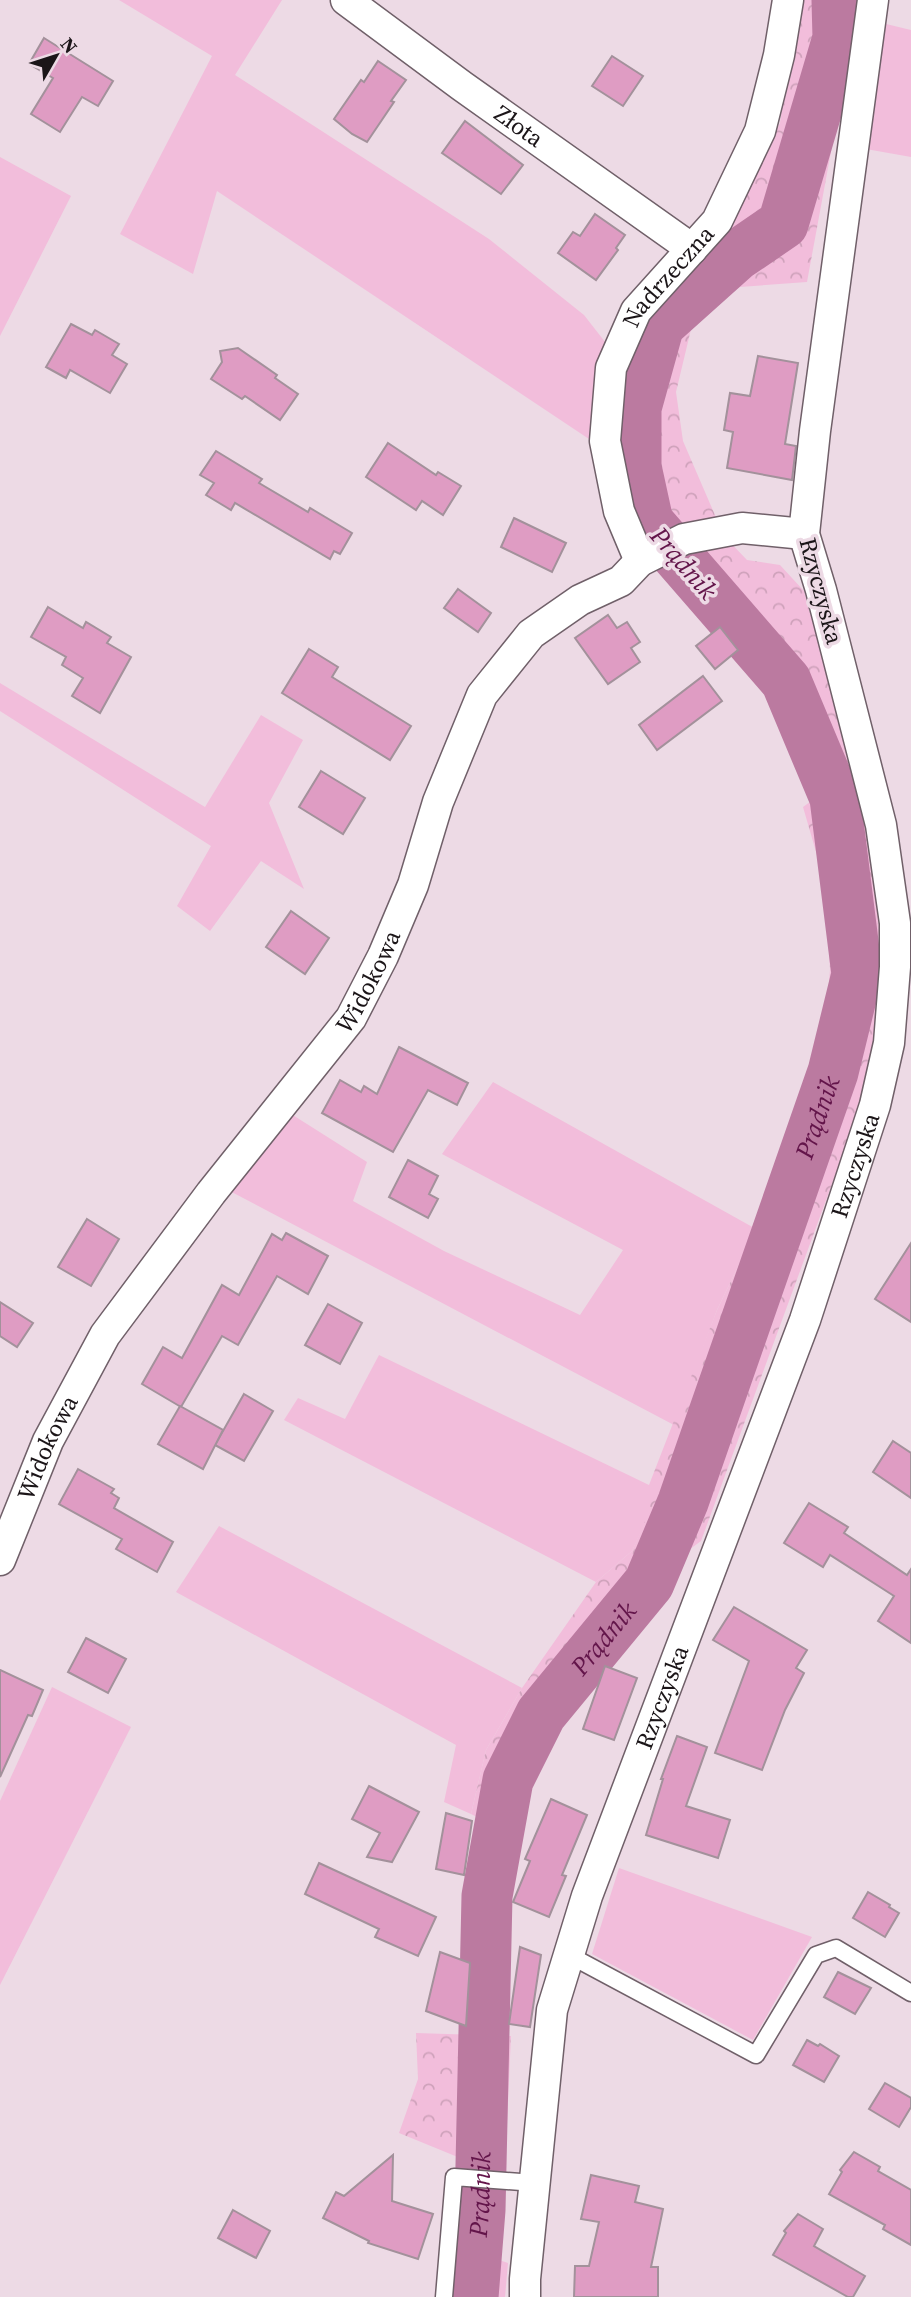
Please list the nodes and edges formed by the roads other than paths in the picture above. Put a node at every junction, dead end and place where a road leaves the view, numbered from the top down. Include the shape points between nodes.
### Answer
1 (346, 0) edge
2 (788, 0) edge
3 (873, 0) edge
4 (692, 249) junction
5 (804, 534) junction
6 (647, 558) junction
7 (911, 932) edge
8 (895, 967) junction
9 (0, 1560) edge
10 (569, 1955) junction
11 (911, 1993) edge
12 (534, 2183) junction
13 (444, 2297) edge
14 (525, 2297) edge

1 - 4 street, Złota
2 - 4 street, Nadrzeczna via 760,131 717,221
3 - 5 street, Rzyczyska
4 - 6 street, Nadrzeczna via 636,311 611,368 605,441 619,511
5 - 6 street, Widokowa via 742,528 684,539
5 - 8 street, Rzyczyska via 881,825 895,923
6 - 9 street, Widokowa via 621,581 580,600 531,634 482,695 438,802 412,885 351,1018 105,1335 48,1441
7 - 8 street
8 - 10 street, Rzyczyska via 889,1043 875,1105 805,1320 591,1884
10 - 11 lane via 756,2055 816,1955 836,1948
10 - 12 street, Rzyczyska via 552,2010
12 - 13 lane via 454,2177
12 - 14 street, Rzyczyska

